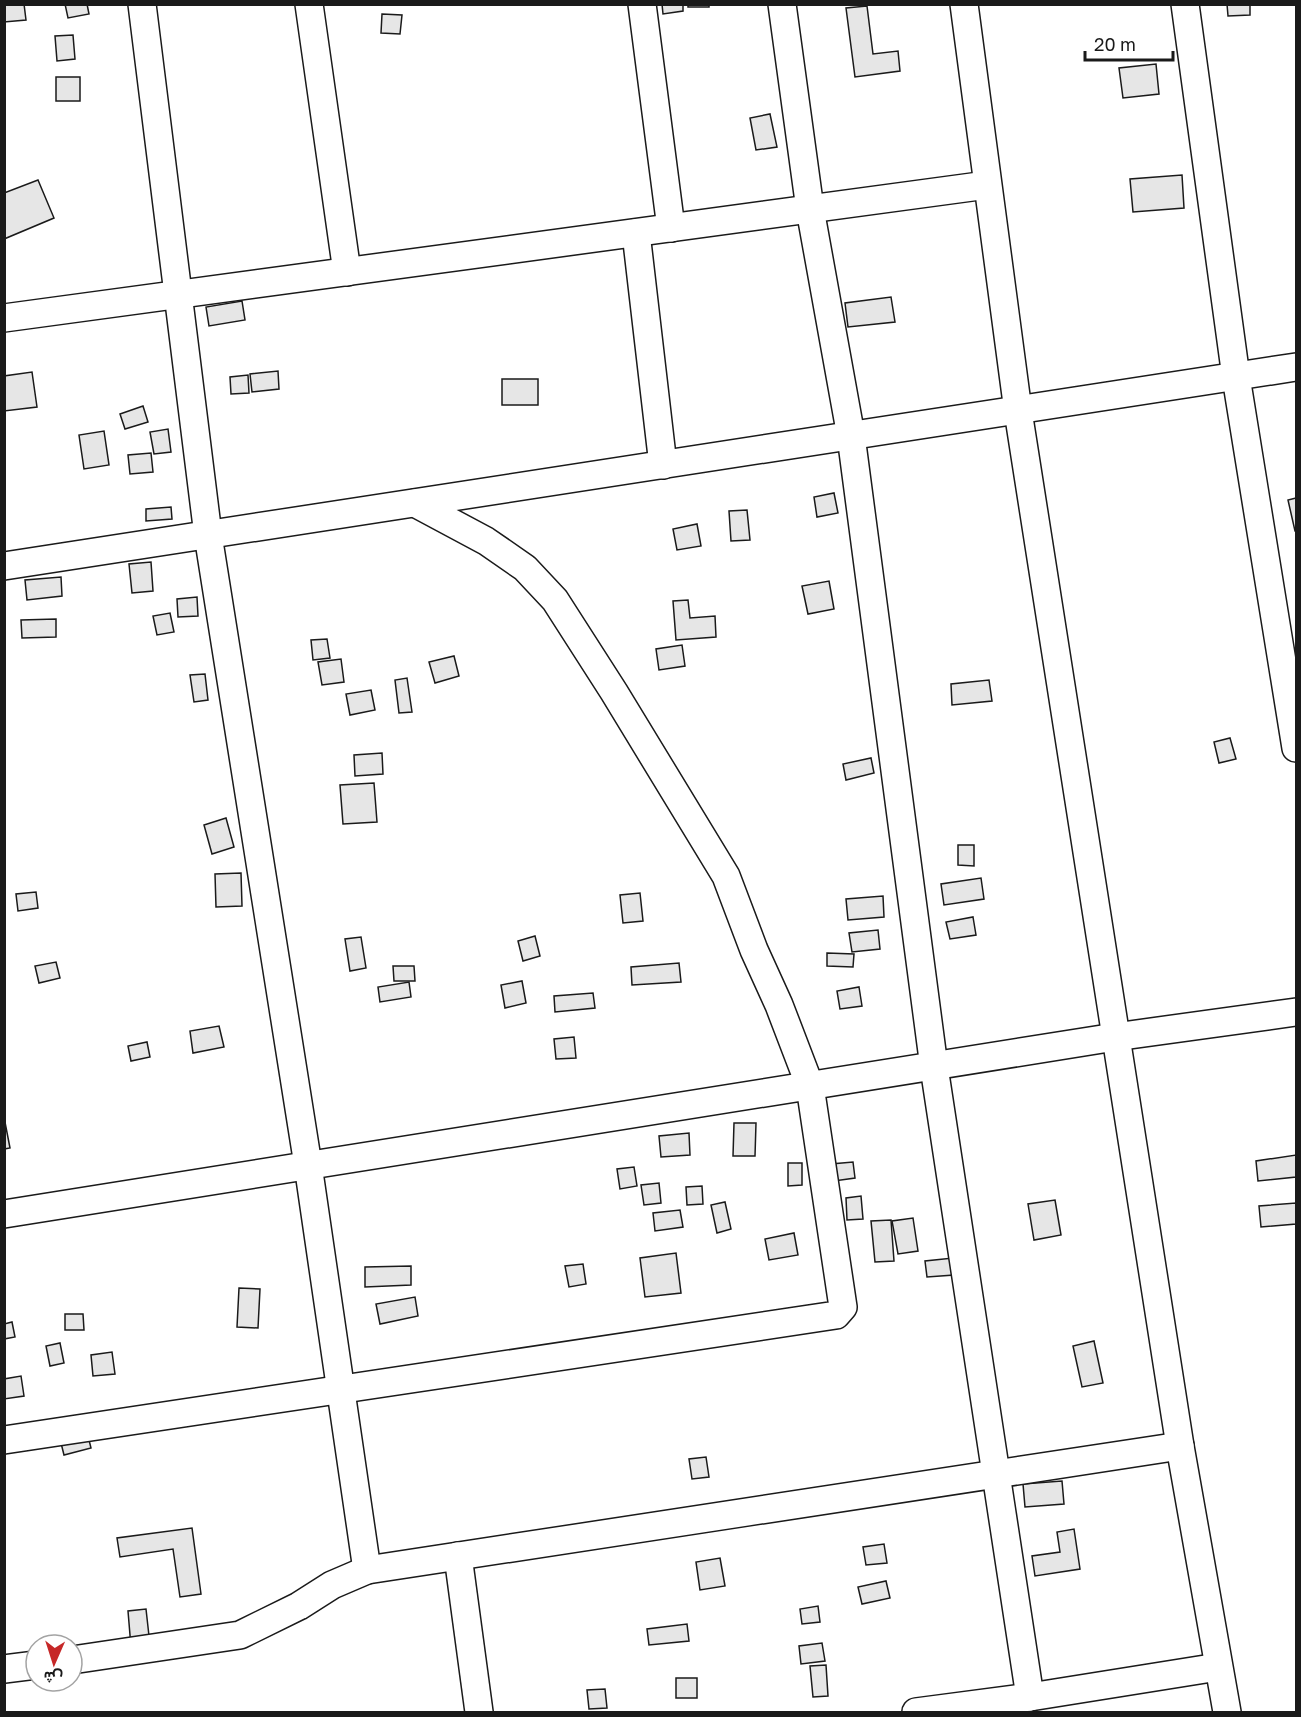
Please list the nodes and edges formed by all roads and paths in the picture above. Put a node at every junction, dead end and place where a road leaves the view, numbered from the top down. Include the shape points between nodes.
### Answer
1 (142, 4) edge
2 (309, 4) edge
3 (642, 4) edge
4 (782, 4) edge
5 (964, 4) edge
6 (1185, 4) edge
7 (987, 185) junction
8 (810, 209) junction
9 (671, 228) junction
10 (636, 233) junction
11 (347, 272) junction
12 (178, 295) junction
13 (4, 318) edge
14 (1296, 367) edge
15 (1236, 377) junction
16 (1018, 411) junction
17 (851, 436) junction
18 (663, 465) junction
19 (415, 503) junction
20 (208, 535) junction
21 (4, 566) edge
22 (1296, 748) edge
23 (1296, 1012) edge
24 (1115, 1037) junction
25 (934, 1067) junction
26 (810, 1086) junction
27 (308, 1165) junction
28 (4, 1214) edge
29 (341, 1390) junction
30 (4, 1440) edge
31 (1180, 1446) junction
32 (996, 1475) junction
33 (458, 1556) junction
34 (367, 1570) junction
35 (84, 1658) edge
36 (24, 1666) edge
37 (1218, 1667) junction
38 (4, 1669) edge
39 (1030, 1697) junction
40 (479, 1713) edge
41 (915, 1713) edge
42 (1227, 1713) edge

1 - 12 street
2 - 11 street
3 - 9 street
4 - 8 street
5 - 7 street
6 - 15 street
7 - 8 street
7 - 16 street
8 - 9 street
8 - 17 street
9 - 10 street
10 - 11 street
10 - 18 street
11 - 12 street
12 - 13 street
12 - 20 street
14 - 15 street
15 - 16 street
15 - 22 street
16 - 17 street
16 - 24 street
17 - 18 street
17 - 25 street
18 - 19 street
19 - 20 street
19 - 26 street via 486,540 525,568 555,600 726,876
20 - 21 street
20 - 27 street
23 - 24 street
24 - 25 street
24 - 31 street
25 - 26 street
25 - 32 street
26 - 27 street
26 - 29 street via 843,1297 843,1306 836,1315
27 - 28 street
27 - 29 street
29 - 30 street
29 - 34 street
31 - 32 street
31 - 37 street
32 - 33 street
32 - 39 street
33 - 34 street
33 - 40 street
34 - 35 street via 240,1635
36 - 38 street
37 - 39 street
37 - 42 street
39 - 41 street

